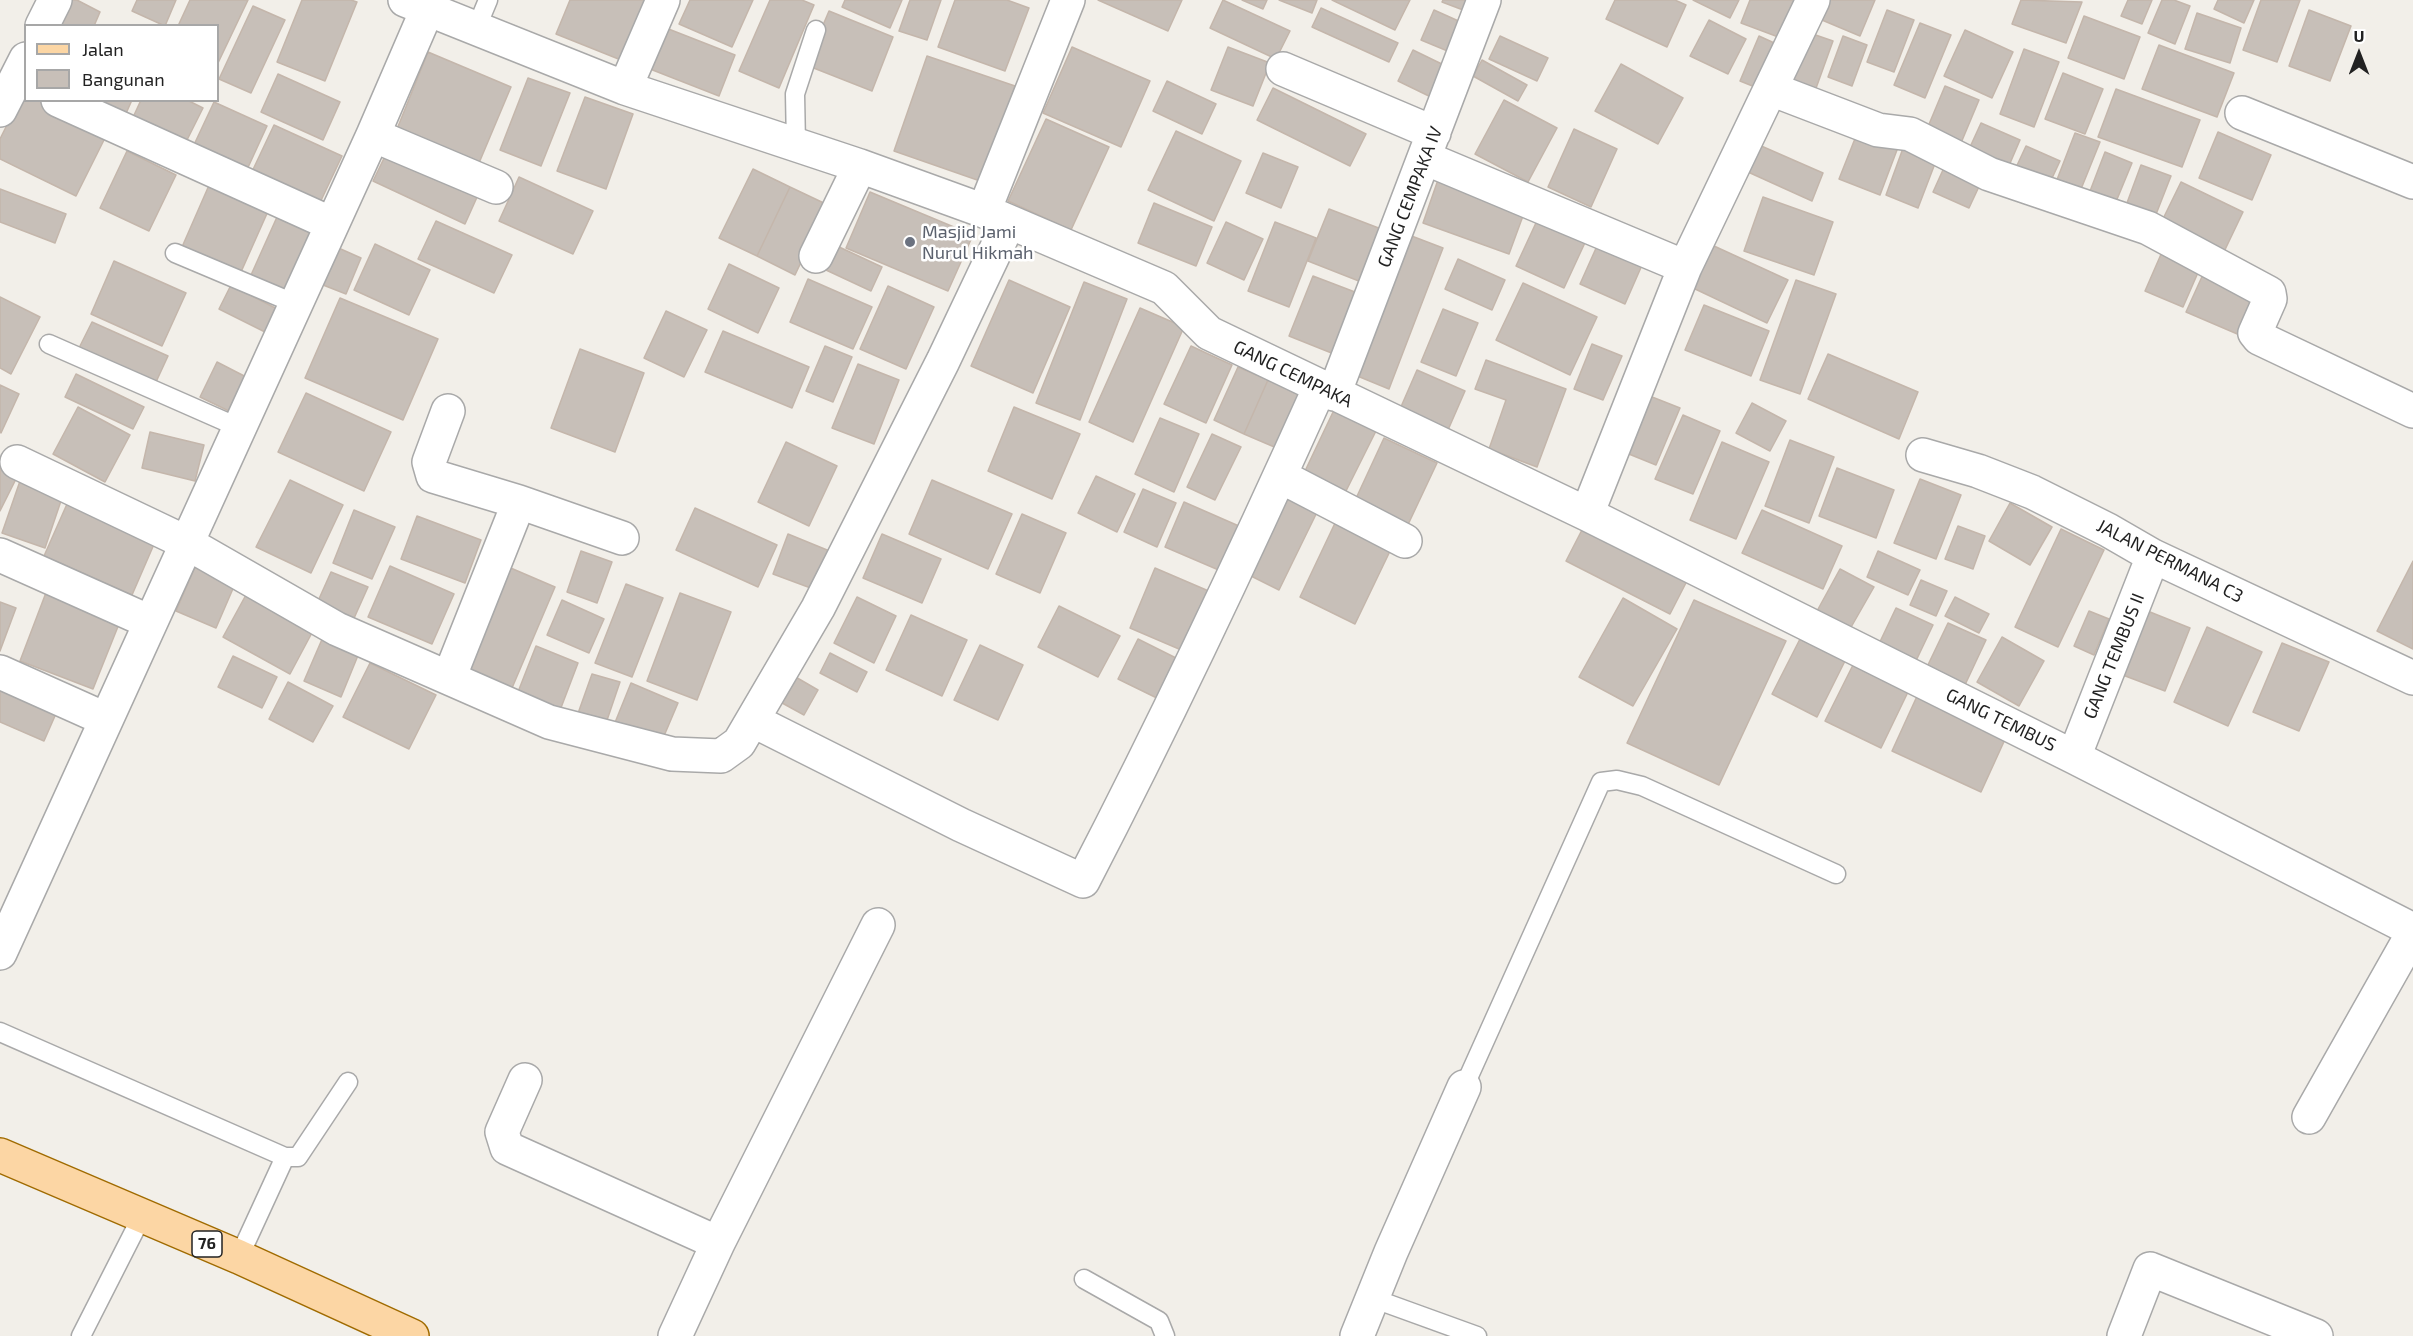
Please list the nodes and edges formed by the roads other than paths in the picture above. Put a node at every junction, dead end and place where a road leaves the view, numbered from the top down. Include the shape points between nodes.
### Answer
1 (55, 0) edge
2 (663, 0) edge
3 (1068, 0) edge
4 (1484, 0) edge
5 (1813, 0) edge
6 (416, 5) edge
7 (482, 14) edge
8 (43, 24) edge
9 (816, 30) dead end
10 (1283, 69) dead end
11 (22, 75) edge
12 (625, 88) junction
13 (1771, 89) junction
14 (62, 102) edge
15 (0, 110) edge
16 (2242, 113) dead end
17 (373, 135) junction
18 (796, 145) junction
19 (1429, 146) junction
20 (860, 166) junction
21 (2413, 182) edge
22 (496, 187) dead end
23 (997, 217) junction
24 (332, 224) junction
25 (175, 253) dead end
26 (816, 256) dead end
27 (1685, 267) junction
28 (296, 304) junction
29 (49, 344) dead end
30 (1327, 390) junction
31 (448, 411) dead end
32 (2413, 411) edge
33 (240, 428) junction
34 (1923, 455) dead end
35 (17, 462) dead end
36 (1280, 476) junction
37 (519, 502) junction
38 (1587, 514) junction
39 (622, 538) dead end
40 (1406, 541) dead end
41 (187, 543) junction
42 (0, 555) edge
43 (2153, 556) junction
44 (150, 621) junction
45 (0, 672) edge
46 (449, 678) junction
47 (2413, 678) edge
48 (105, 720) junction
49 (754, 721) junction
50 (2074, 756) junction
51 (1836, 874) dead end
52 (878, 925) dead end
53 (2413, 932) edge
54 (0, 953) edge
55 (0, 1032) edge
56 (525, 1080) dead end
57 (348, 1082) dead end
58 (1464, 1088) joint
59 (2309, 1117) dead end
60 (0, 1155) edge
61 (285, 1157) junction
62 (142, 1216) junction
63 (718, 1243) junction
64 (239, 1257) junction
65 (1084, 1279) dead end
66 (1372, 1298) junction
67 (81, 1336) edge
68 (412, 1336) edge
69 (675, 1336) edge
70 (1165, 1336) edge
71 (1357, 1336) edge
72 (1477, 1336) edge
73 (2124, 1336) edge
74 (2316, 1336) edge

1 - 8 street
2 - 12 street
3 - 23 street
4 - 19 street, GANG CEMPAKA IV
5 - 13 street
6 - 7 street, GANG CEMPAKA
6 - 17 street
7 - 12 street, GANG CEMPAKA
9 - 18 lane via 795,94
10 - 19 street
11 - 15 street
12 - 18 street, GANG CEMPAKA
13 - 27 street
13 - 32 street via 1878,130 1910,134 1989,174 2148,228 2269,293 2255,333 2259,338
14 - 24 street
16 - 21 street
17 - 22 street
17 - 24 street
18 - 20 street, GANG CEMPAKA
19 - 27 street
19 - 30 street, GANG CEMPAKA IV
20 - 23 street, GANG CEMPAKA
20 - 26 street
23 - 30 street, GANG CEMPAKA via 1164,288 1209,333
23 - 49 street via 943,361 818,608
24 - 28 street
25 - 28 lane
27 - 38 street
28 - 33 street
29 - 33 lane
30 - 36 street, GANG CEMPAKA IV
30 - 38 street, GANG CEMPAKA
31 - 37 street via 429,462 433,476
33 - 41 street
34 - 43 street, JALAN PERMANA C3 via 2032,492
35 - 41 street
36 - 40 street
36 - 49 street, GANG CEMPAKA IV via 1083,881
37 - 39 street
37 - 46 street
38 - 50 street, GANG TEMBUS
41 - 44 street
41 - 46 street via 337,630
42 - 44 street
43 - 47 street, JALAN PERMANA C3
43 - 50 street, GANG TEMBUS II
44 - 48 street
45 - 48 street
46 - 49 street via 549,722 672,754 721,756 740,743
48 - 54 street
50 - 53 street, GANG TEMBUS
51 - 58 lane via 1642,786 1617,780 1600,782
52 - 63 street
53 - 59 street
55 - 61 lane
56 - 63 street via 502,1132 507,1148
57 - 61 lane via 298,1157
58 - 66 street
60 - 62 main road, 76
61 - 64 lane
62 - 64 main road, 76
62 - 67 lane
63 - 69 street
64 - 68 main road, 76
65 - 70 lane via 1159,1321
66 - 71 street
66 - 72 lane
73 - 74 street via 2150,1269

